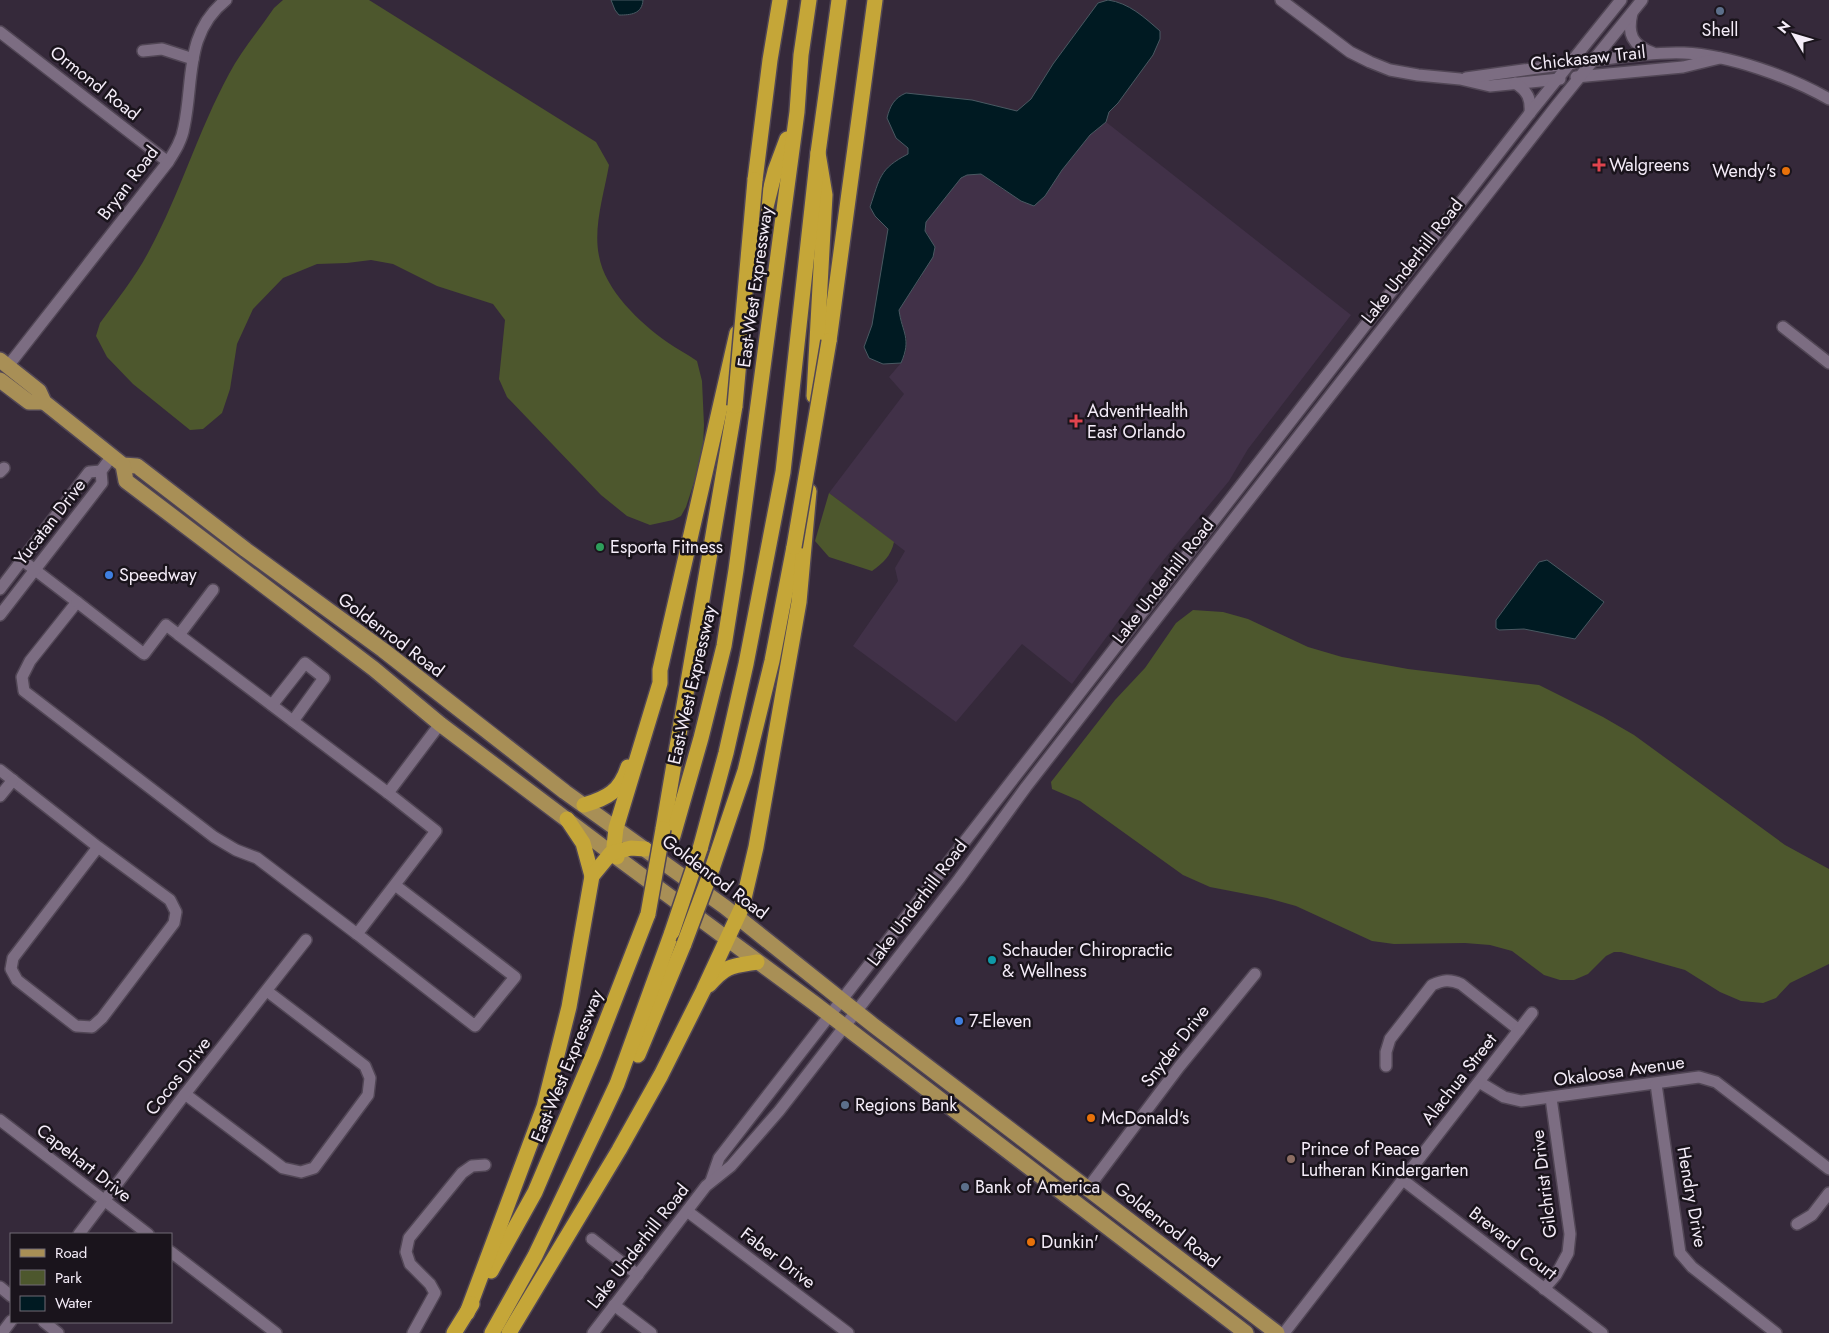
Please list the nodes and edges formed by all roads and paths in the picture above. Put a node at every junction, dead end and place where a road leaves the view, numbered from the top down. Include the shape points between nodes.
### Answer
1 (226, 0) edge
2 (780, 0) edge
3 (808, 0) edge
4 (839, 0) edge
5 (875, 0) edge
6 (1281, 0) edge
7 (1621, 0) edge
8 (1642, 0) edge
9 (1632, 12) junction
10 (0, 32) edge
11 (143, 51) dead end
12 (1654, 53) junction
13 (193, 58) junction
14 (1720, 58) junction
15 (1593, 61) junction
16 (1570, 63) junction
17 (1580, 77) junction
18 (1460, 79) junction
19 (1558, 79) junction
20 (1515, 83) junction
21 (1829, 99) edge
22 (797, 112) junction
23 (1530, 113) junction
24 (818, 153) junction
25 (168, 162) junction
26 (1371, 318) junction
27 (1783, 327) dead end
28 (1362, 354) junction
29 (1829, 363) edge
30 (3, 365) edge
31 (0, 380) edge
32 (44, 402) junction
33 (1296, 414) junction
34 (1286, 452) junction
35 (117, 461) junction
36 (101, 472) junction
37 (22, 560) junction
38 (35, 569) junction
39 (0, 589) edge
40 (213, 590) dead end
41 (77, 602) junction
42 (0, 615) edge
43 (1128, 630) junction
44 (179, 635) junction
45 (1120, 640) junction
46 (1136, 645) junction
47 (660, 670) junction
48 (410, 698) junction
49 (272, 705) junction
50 (454, 706) junction
51 (293, 721) junction
52 (440, 724) junction
53 (480, 726) junction
54 (0, 770) edge
55 (13, 780) junction
56 (388, 793) junction
57 (0, 796) edge
58 (584, 805) junction
59 (567, 819) junction
60 (616, 828) junction
61 (668, 832) junction
62 (98, 847) junction
63 (645, 849) junction
64 (614, 853) junction
65 (592, 876) junction
66 (395, 885) junction
67 (738, 917) junction
68 (358, 934) junction
69 (726, 939) junction
70 (306, 940) dead end
71 (757, 962) junction
72 (1255, 974) dead end
73 (267, 991) junction
74 (703, 992) junction
75 (841, 1000) junction
76 (856, 1012) junction
77 (1532, 1013) dead end
78 (830, 1014) junction
79 (845, 1026) junction
80 (1519, 1030) junction
81 (1386, 1066) dead end
82 (1479, 1082) junction
83 (616, 1084) junction
84 (1656, 1084) junction
85 (185, 1094) junction
86 (1551, 1098) junction
87 (0, 1120) edge
88 (485, 1165) dead end
89 (1829, 1169) edge
90 (1036, 1173) junction
91 (1403, 1180) junction
92 (711, 1181) junction
93 (1088, 1188) junction
94 (1829, 1194) edge
95 (105, 1202) junction
96 (687, 1211) junction
97 (1097, 1219) junction
98 (1797, 1224) dead end
99 (80, 1233) edge
100 (147, 1233) edge
101 (592, 1239) dead end
102 (1161, 1244) junction
103 (172, 1253) edge
104 (638, 1275) junction
105 (0, 1287) edge
106 (1544, 1288) junction
107 (10, 1295) edge
108 (614, 1305) junction
109 (467, 1313) junction
110 (1228, 1319) junction
111 (10, 1323) edge
112 (45, 1323) edge
113 (2, 1333) edge
114 (58, 1333) edge
115 (276, 1333) edge
116 (413, 1333) edge
117 (454, 1333) edge
118 (492, 1333) edge
119 (509, 1333) edge
120 (593, 1333) edge
121 (651, 1333) edge
122 (848, 1333) edge
123 (1246, 1333) edge
124 (1257, 1333) edge
125 (1277, 1333) edge
126 (1284, 1333) edge
127 (1602, 1333) edge
128 (1776, 1333) edge

1 - 13 street, Bryan Road via 209,16 198,36
2 - 61 highway, bridge via 755,180 735,406
3 - 22 highway, East-West Expressway
4 - 24 highway
5 - 83 highway, bridge via 829,342 772,661 745,771 712,869 635,1062
6 - 18 street, Chickasaw Trail via 1338,44 1370,62 1402,73
7 - 16 street, Lake Underhill Road
8 - 9 street, Lake Underhill Road
9 - 12 street via 1630,28 1634,41
9 - 15 street, Lake Underhill Road
10 - 25 street, Ormond Road
11 - 13 street via 162,49
12 - 14 street, Chickasaw Trail via 1702,54
12 - 15 street, Chickasaw Trail
13 - 25 street, Bryan Road via 184,129
14 - 17 street, Chickasaw Trail via 1683,67
14 - 21 street, Chickasaw Trail via 1783,77
15 - 16 street, Chickasaw Trail
15 - 17 street, Lake Underhill Road
16 - 18 street, Chickasaw Trail
16 - 19 street, Lake Underhill Road
17 - 19 street, Chickasaw Trail
17 - 28 street, Lake Underhill Road
18 - 20 street, Chickasaw Trail via 1490,86
19 - 20 street, Chickasaw Trail
19 - 23 street, Lake Underhill Road
20 - 23 street via 1527,93
22 - 47 highway via 775,171 757,242
22 - 61 highway, East-West Expressway via 724,646 701,738
23 - 26 street, Lake Underhill Road
24 - 67 highway via 825,195 808,516 798,602 756,847
24 - 83 highway, bridge via 783,472 742,682 700,849
25 - 30 street, Bryan Road
26 - 28 street via 1370,333
26 - 33 street, Lake Underhill Road
27 - 29 street
28 - 34 street, Lake Underhill Road
30 - 32 main road, Goldenrod Road via 39,391
31 - 32 main road, Goldenrod Road via 29,402
32 - 35 main road, Goldenrod Road
33 - 34 street
33 - 43 street, Lake Underhill Road
34 - 46 street, Lake Underhill Road
35 - 36 street, Yucatan Drive
35 - 48 main road, Goldenrod Road via 126,480
35 - 50 main road, Goldenrod Road via 137,466
36 - 37 street, Yucatan Drive via 89,472
36 - 38 street, Yucatan Drive via 102,483
37 - 38 street
37 - 39 street, Yucatan Drive
38 - 41 street
38 - 42 street, Yucatan Drive
40 - 44 street
41 - 44 street via 144,654 166,626
41 - 68 street via 30,661 22,677 24,691 214,837 257,858
43 - 45 street, Lake Underhill Road
43 - 46 street
44 - 49 street
45 - 46 street
45 - 75 street, Lake Underhill Road
46 - 76 street, Lake Underhill Road
47 - 58 highway via 624,779 603,799
47 - 60 highway via 660,683
48 - 50 main road via 421,698 444,709
48 - 52 main road, Goldenrod Road
49 - 51 street
49 - 51 street via 305,663 324,678
50 - 53 main road, Goldenrod Road
51 - 56 street
52 - 53 main road via 454,719
52 - 56 street
52 - 59 main road, Goldenrod Road
53 - 58 main road, Goldenrod Road
54 - 55 street
55 - 57 street
55 - 62 street
56 - 66 street via 436,831
58 - 60 main road, Goldenrod Road
59 - 64 main road, Goldenrod Road
59 - 65 highway via 583,843
60 - 63 main road, Goldenrod Road
60 - 64 highway
61 - 109 highway, East-West Expressway, bridge via 648,914 594,1053 535,1192
62 - 62 street via 170,900 176,912 174,924 102,1018 92,1027 76,1026 17,980 11,969 13,958
63 - 64 highway via 631,848
63 - 67 main road, Goldenrod Road
64 - 65 highway
64 - 69 main road, Goldenrod Road
65 - 109 highway via 569,1007 544,1107
66 - 68 street
66 - 68 street via 515,978 475,1026
67 - 69 highway
67 - 75 main road, Goldenrod Road
69 - 71 main road, Goldenrod Road
69 - 74 highway
70 - 73 street, Cocos Drive
71 - 74 highway via 724,969
71 - 78 main road, Goldenrod Road
72 - 93 street, Snyder Drive via 1179,1067
73 - 85 street, Cocos Drive
73 - 85 street via 365,1066 370,1078 368,1095 314,1168 301,1172 283,1168
74 - 119 highway via 619,1150
75 - 76 main road, Goldenrod Road
75 - 78 street, Lake Underhill Road
76 - 79 street, Lake Underhill Road
76 - 93 main road, Goldenrod Road
77 - 80 street, Alachua Street
78 - 79 main road, Goldenrod Road
78 - 92 street, Lake Underhill Road via 719,1158
79 - 90 main road, Goldenrod Road
79 - 92 street, Lake Underhill Road via 756,1139 731,1166
80 - 81 street via 1461,984 1453,980 1441,981 1432,985 1390,1039
80 - 82 street, Alachua Street
82 - 86 street, Okaloosa Avenue via 1504,1097 1521,1101
82 - 91 street, Alachua Street
83 - 118 highway via 535,1256
84 - 86 street, Okaloosa Avenue
84 - 89 street, Okaloosa Avenue via 1699,1077 1716,1082
84 - 128 street, Hendry Drive via 1680,1253 1692,1267
85 - 95 street, Cocos Drive
86 - 106 street, Gilchrist Drive via 1570,1234 1568,1253 1556,1275
87 - 95 street, Capehart Drive
88 - 116 street via 472,1166 462,1173 409,1238 406,1252 410,1264 436,1293
90 - 93 main road via 1055,1178 1068,1188
90 - 97 main road, Goldenrod Road
91 - 106 street, Brevard Court
91 - 126 street, Alachua Street
92 - 96 street, Lake Underhill Road
93 - 102 main road, Goldenrod Road
94 - 98 street via 1812,1215
95 - 99 street, Cocos Drive
95 - 100 street, Capehart Drive
96 - 104 street, Lake Underhill Road
96 - 122 street, Faber Drive
97 - 102 main road via 1117,1220 1153,1248
97 - 110 main road, Goldenrod Road
101 - 104 street
102 - 125 main road, Goldenrod Road
103 - 115 street
104 - 108 street, Lake Underhill Road
105 - 107 street
106 - 127 street, Brevard Court
108 - 120 street, Lake Underhill Road
108 - 121 street
109 - 117 highway, East-West Expressway
110 - 123 main road, Goldenrod Road
110 - 124 main road via 1248,1325
111 - 113 street
112 - 114 street

